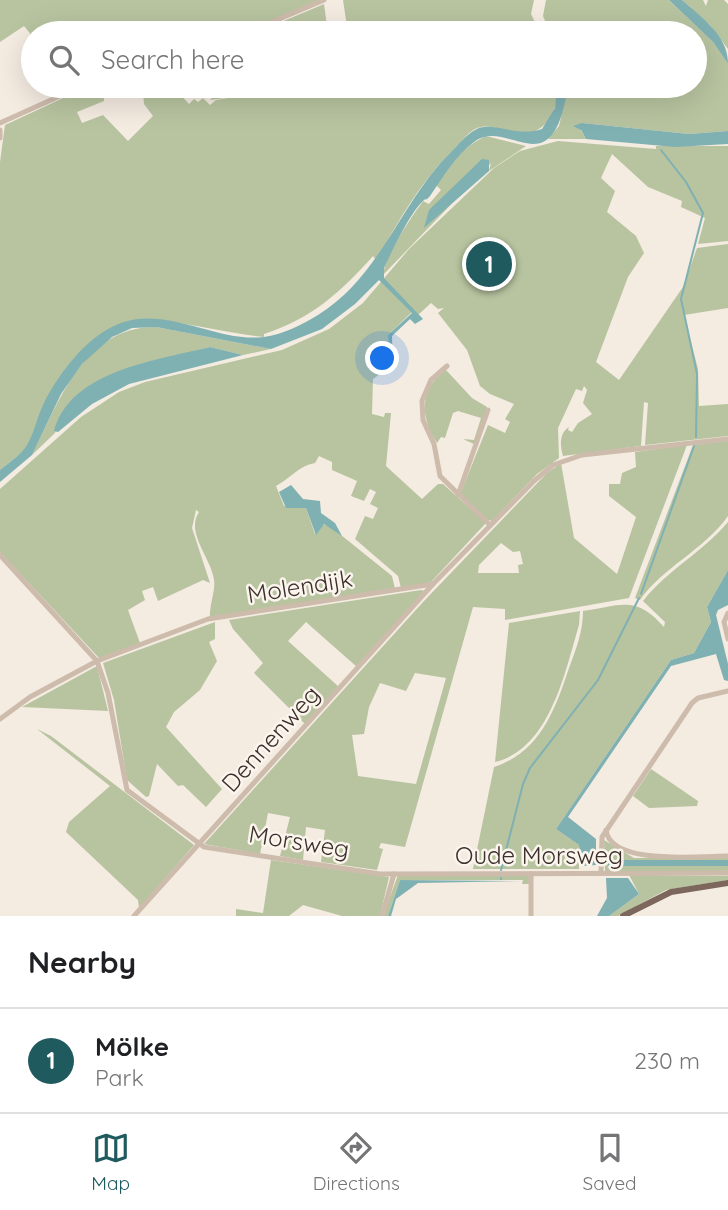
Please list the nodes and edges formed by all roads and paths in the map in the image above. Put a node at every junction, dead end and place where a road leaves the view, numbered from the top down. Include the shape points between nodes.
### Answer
1 (324, 0) edge
2 (274, 21) edge
3 (55, 98) edge
4 (0, 122) edge
5 (0, 130) edge
6 (0, 138) edge
7 (447, 366) dead end
8 (488, 410) dead end
9 (728, 439) edge
10 (458, 495) junction
11 (491, 525) junction
12 (0, 555) edge
13 (433, 584) junction
14 (728, 613) edge
15 (728, 639) edge
16 (97, 661) junction
17 (728, 691) edge
18 (0, 719) edge
19 (606, 830) junction
20 (199, 845) junction
21 (728, 856) edge
22 (601, 873) junction
23 (728, 873) edge
24 (394, 874) junction
25 (531, 874) junction
26 (728, 883) edge
27 (134, 916) edge
28 (382, 916) edge
29 (531, 916) edge
30 (623, 916) edge

1 - 2 street
3 - 4 street
5 - 6 street
7 - 10 street via 433,377 422,412 440,476
8 - 10 street
9 - 11 street via 562,460
10 - 11 street
11 - 13 street
12 - 16 street
13 - 16 street, Molendijk via 208,619
13 - 20 street, Dennenweg
14 - 15 street via 724,622
16 - 18 street, Molendijk
16 - 20 street via 125,787
17 - 19 street via 692,703
19 - 21 street via 610,841 633,855
19 - 22 street
20 - 24 street, Morsweg
20 - 27 street, Dennenweg
22 - 23 street, Oude Morsweg
22 - 25 street, Oude Morsweg
24 - 25 street, Oude Morsweg
24 - 28 street
25 - 29 street
26 - 30 main road via 671,892

